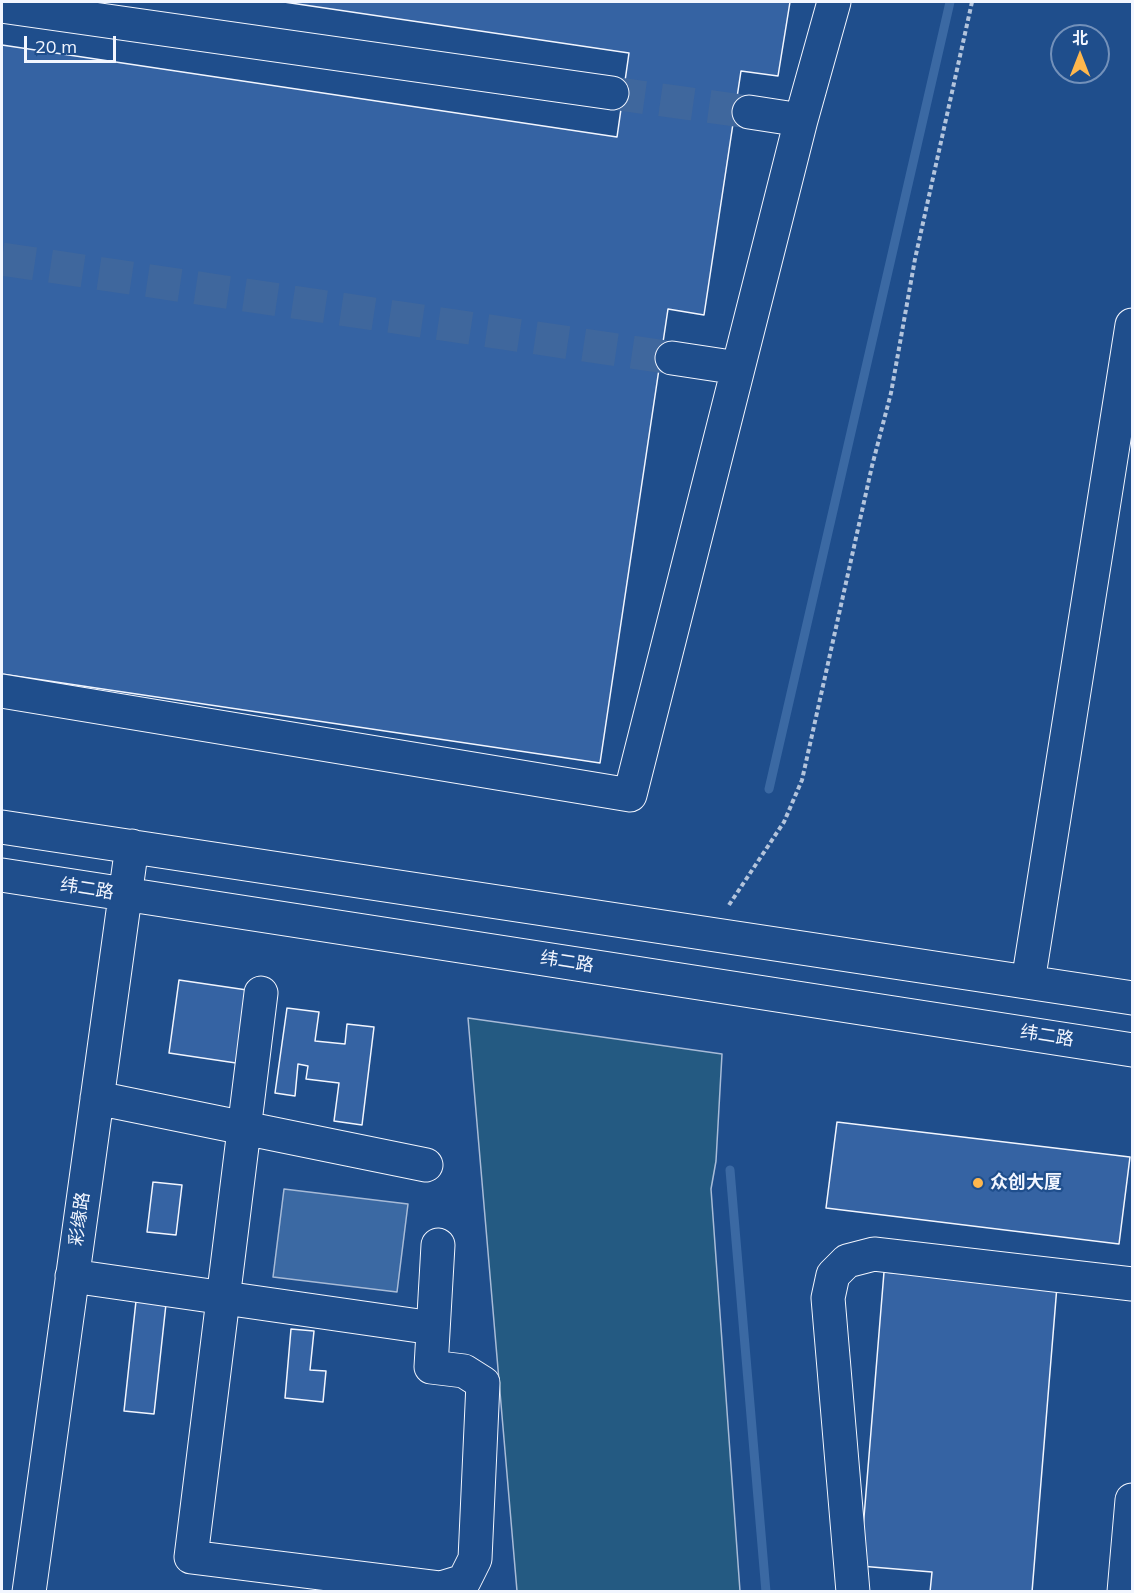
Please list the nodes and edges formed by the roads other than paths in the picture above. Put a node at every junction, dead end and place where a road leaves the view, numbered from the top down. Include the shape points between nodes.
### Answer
1 (834, 2) edge
2 (2, 6) edge
3 (612, 93) tunnel mouth
4 (749, 112) tunnel mouth
5 (801, 120) junction
6 (1132, 325) edge
7 (672, 358) tunnel mouth
8 (738, 368) junction
9 (2, 691) edge
10 (2, 826) edge
11 (132, 846) junction
12 (2, 875) edge
13 (125, 895) junction
14 (1028, 982) junction
15 (261, 993) dead end
16 (1132, 998) edge
17 (1132, 1050) edge
18 (97, 1098) junction
19 (244, 1129) junction
20 (426, 1165) dead end
21 (438, 1245) dead end
22 (72, 1276) junction
23 (1132, 1284) edge
24 (222, 1296) junction
25 (433, 1328) junction
26 (1132, 1500) edge
27 (29, 1592) edge
28 (853, 1592) edge
29 (1124, 1592) edge

1 - 5 street
2 - 3 street
4 - 5 street
5 - 8 street
6 - 14 street
7 - 8 street
8 - 9 street via 630,795
10 - 11 street
11 - 13 street, 彩缘路
11 - 14 street
12 - 13 street, 纬二路
13 - 17 street, 纬二路
13 - 18 street, 彩缘路
14 - 16 street
15 - 19 street
18 - 19 street
18 - 22 street, 彩缘路
19 - 20 street
19 - 24 street
21 - 25 street
22 - 24 street
22 - 27 street, 彩缘路
23 - 28 street via 874,1254 847,1261 833,1275 828,1298
24 - 25 street
24 - 25 street via 191,1557 441,1588 464,1581 475,1559 483,1383 464,1371 431,1367
26 - 29 street

